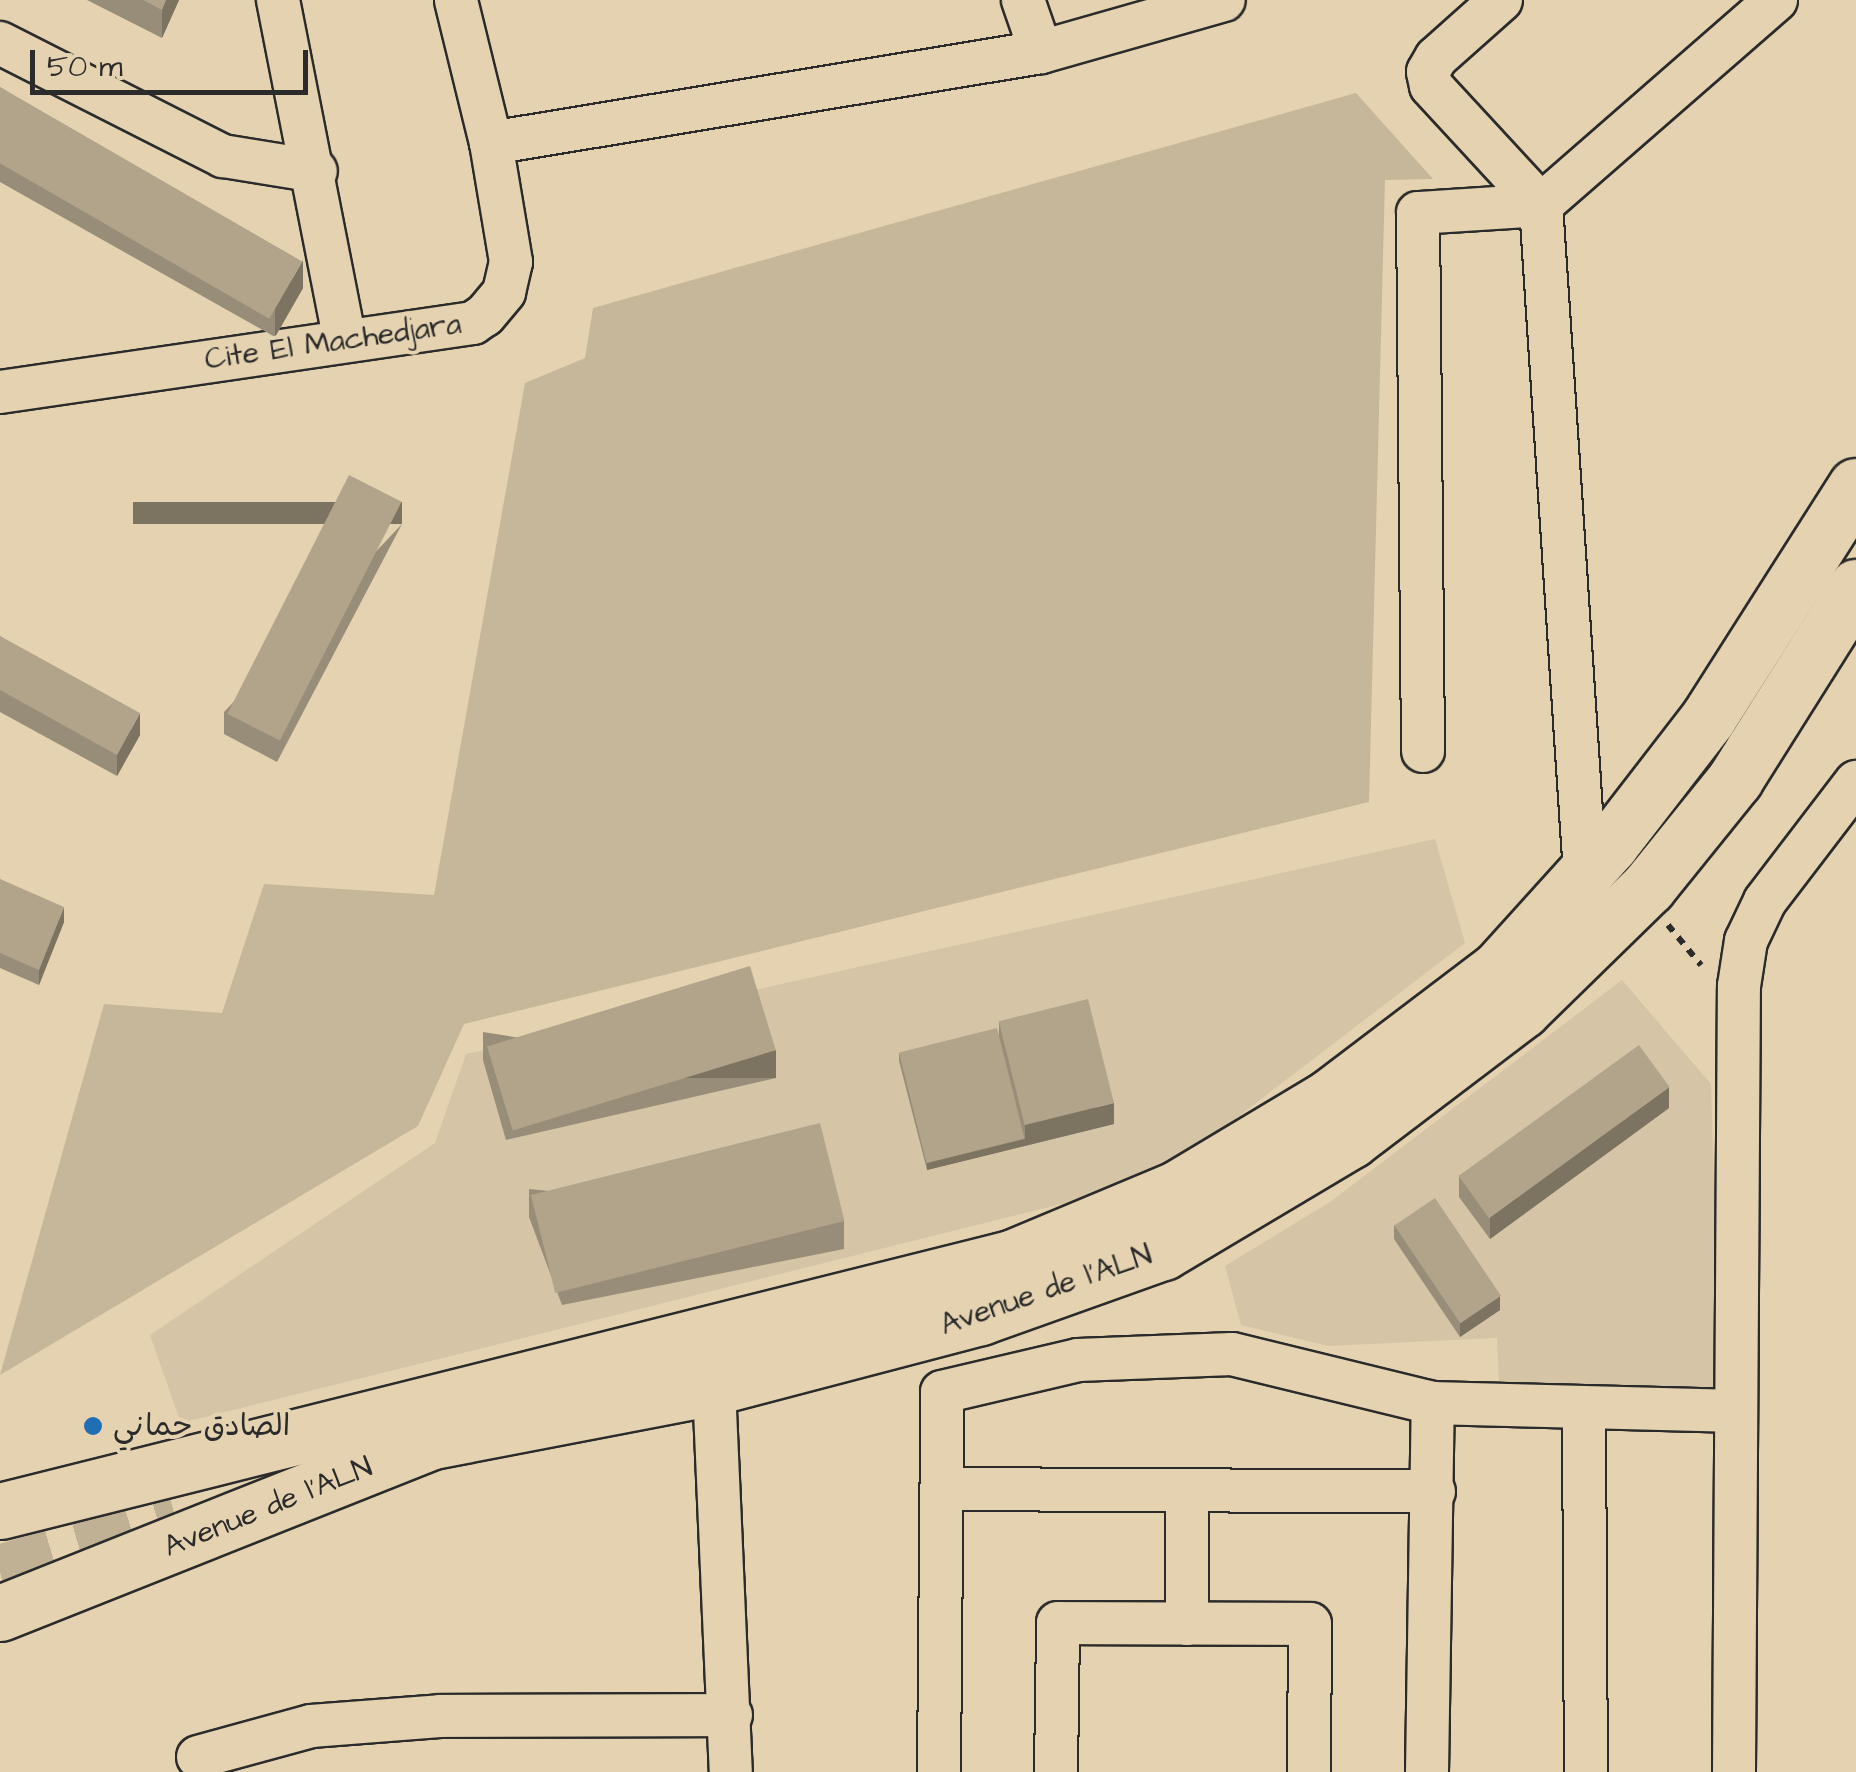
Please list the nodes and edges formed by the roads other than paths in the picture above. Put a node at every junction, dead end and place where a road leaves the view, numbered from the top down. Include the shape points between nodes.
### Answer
1 (278, 0) edge
2 (456, 0) edge
3 (1024, 0) edge
4 (1224, 0) edge
5 (1501, 0) edge
6 (1776, 0) edge
7 (0, 43) edge
8 (1041, 52) junction
9 (492, 142) junction
10 (316, 171) junction
11 (1541, 205) junction
12 (345, 340) junction
13 (0, 392) edge
14 (1856, 486) edge
15 (1856, 587) edge
16 (1423, 750) dead end
17 (1856, 782) edge
18 (1585, 873) junction
19 (757, 1318) junction
20 (710, 1370) junction
21 (1432, 1403) junction
22 (1584, 1410) junction
23 (1736, 1412) junction
24 (942, 1489) junction
25 (1187, 1490) junction
26 (1434, 1492) junction
27 (0, 1511) edge
28 (184, 1517) tunnel mouth
29 (0, 1613) edge
30 (1187, 1624) junction
31 (731, 1715) junction
32 (198, 1756) dead end
33 (731, 1772) edge
34 (938, 1772) edge
35 (1056, 1772) edge
36 (1309, 1772) edge
37 (1427, 1772) edge
38 (1586, 1772) edge
39 (1734, 1772) edge

1 - 10 street
2 - 9 street, Cite El Machedjara
3 - 8 street
4 - 8 street
5 - 11 street via 1428,72 1431,86
6 - 11 street
7 - 10 street via 222,156
8 - 9 street
9 - 12 street, Cite El Machedjara via 511,262 496,304 473,323
10 - 12 street
11 - 16 street via 1418,212
11 - 18 street
12 - 13 street, Cite El Machedjara
14 - 18 main road via 1708,718
15 - 20 main road, Avenue de l'ALN via 1736,779 1639,895 1522,1010 1352,1140 1163,1252 980,1317 772,1370
17 - 23 street via 1765,901 1746,940 1738,1022
18 - 19 main road via 1499,968 1328,1098 1178,1188 1010,1258
19 - 20 main road
19 - 27 main road
20 - 28 main road via 428,1422
20 - 29 main road, Avenue de l'ALN via 433,1441
20 - 31 street
21 - 22 street
21 - 24 street via 1232,1354 1078,1360 942,1392
21 - 26 street
22 - 23 street
22 - 38 street
23 - 39 street
24 - 25 street
24 - 34 street
25 - 26 street
25 - 30 street
26 - 37 street
30 - 35 street via 1058,1624
30 - 36 street via 1310,1624
31 - 32 street via 440,1716 329,1724
31 - 33 street

